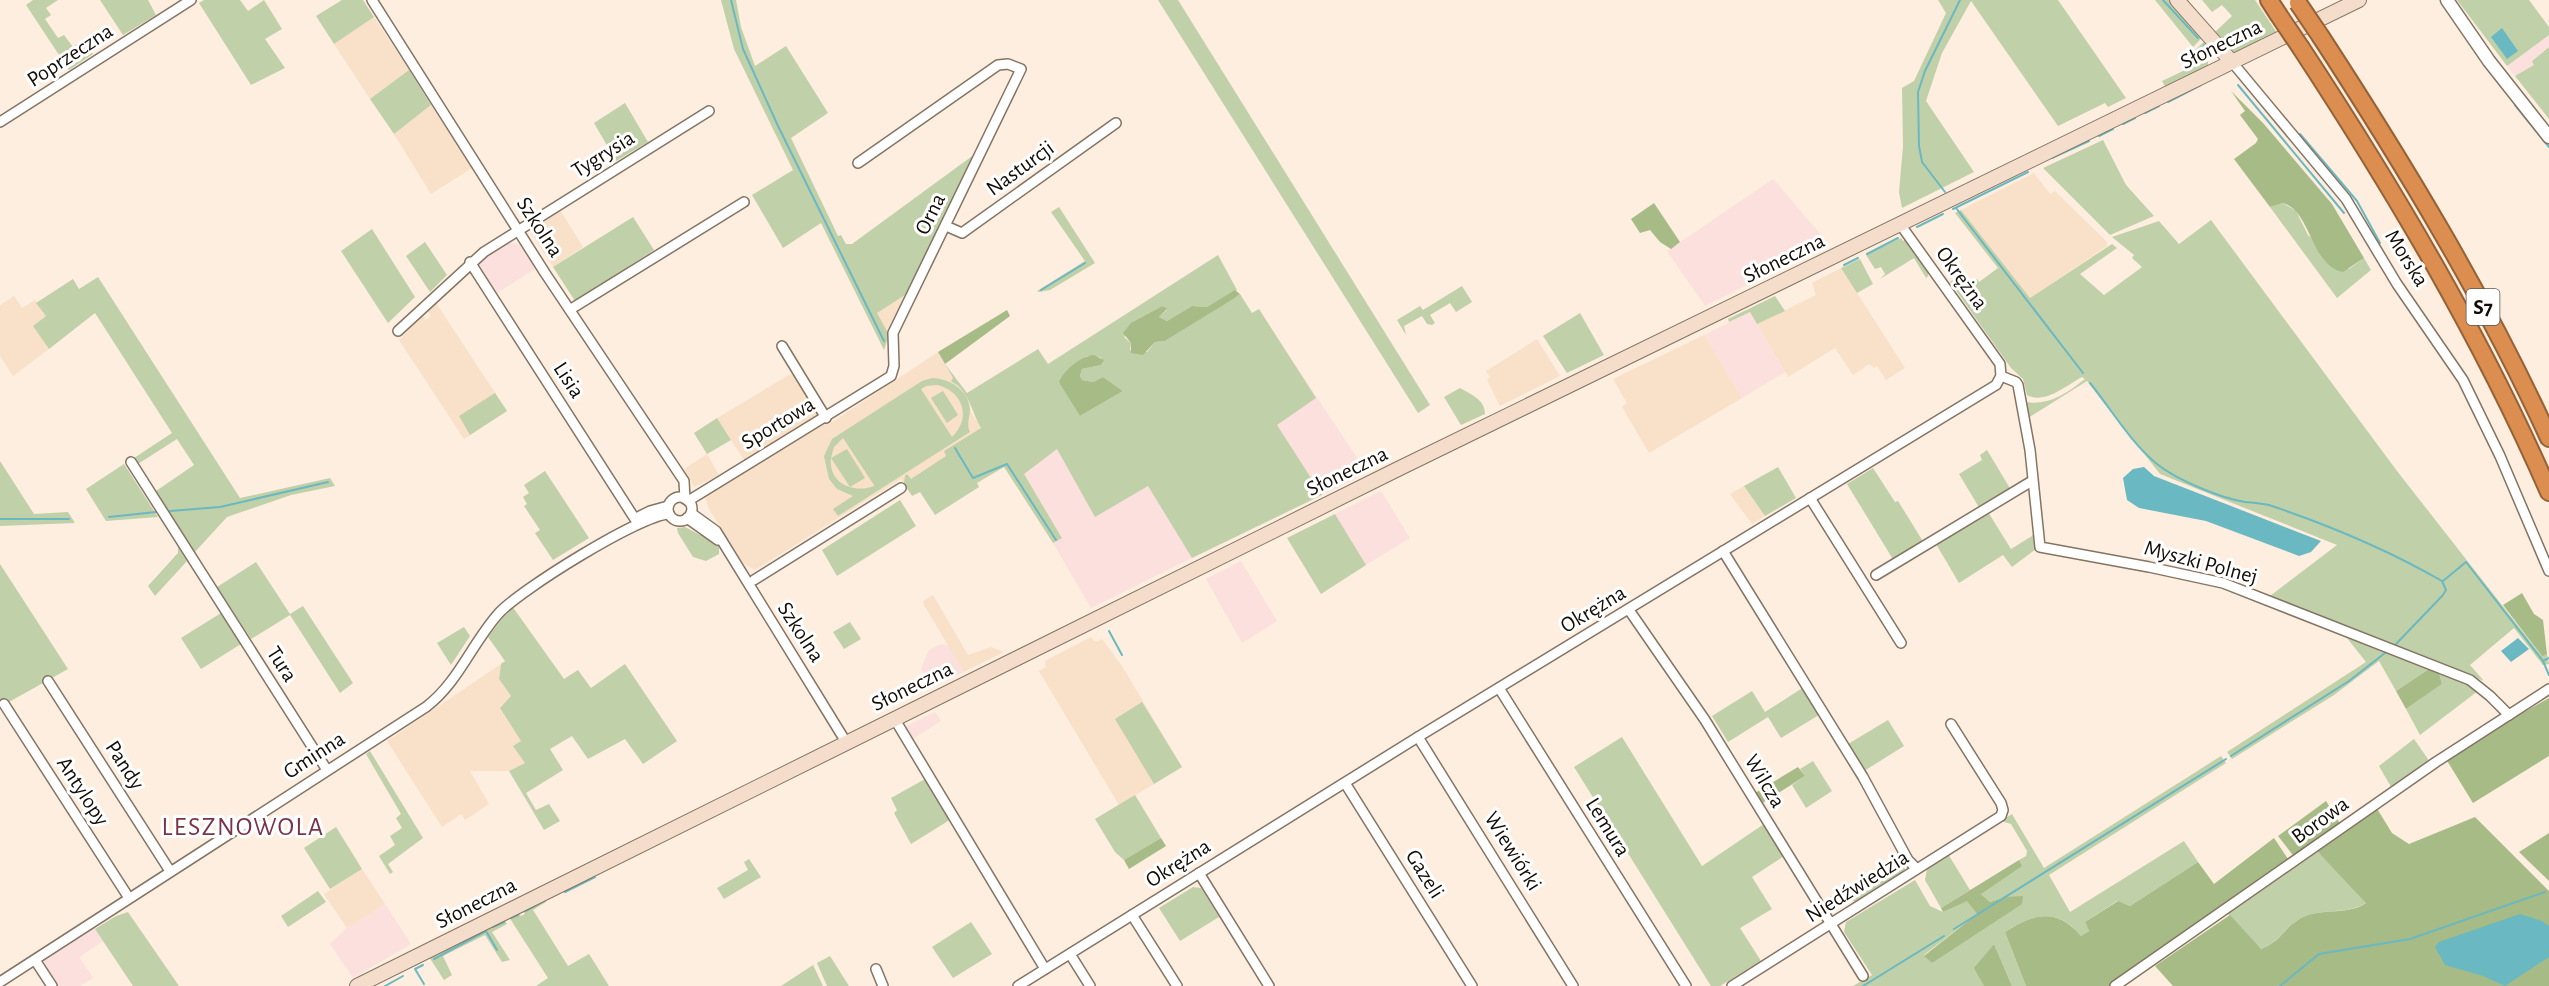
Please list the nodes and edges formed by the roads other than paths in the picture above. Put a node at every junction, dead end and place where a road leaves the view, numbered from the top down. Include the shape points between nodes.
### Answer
1 (191, 0) edge
2 (372, 0) edge
3 (2177, 0) edge
4 (2269, 0) edge
5 (2359, 0) edge
6 (2447, 0) edge
7 (2297, 1) edge
8 (2232, 62) junction
9 (709, 111) dead end
10 (0, 122) edge
11 (1116, 123) dead end
12 (2549, 138) edge
13 (858, 163) dead end
14 (744, 202) dead end
15 (1900, 224) junction
16 (946, 226) junction
17 (518, 230) junction
18 (470, 262) junction
19 (571, 309) junction
20 (398, 331) dead end
21 (782, 346) dead end
22 (2001, 376) junction
23 (889, 379) joint
24 (825, 418) junction
25 (2549, 438) edge
26 (131, 462) dead end
27 (2032, 481) junction
28 (901, 488) dead end
29 (2549, 492) edge
30 (1810, 498) junction
31 (684, 499) junction
32 (669, 510) junction
33 (689, 515) junction
34 (635, 519) junction
35 (621, 532) junction
36 (1723, 551) junction
37 (2549, 571) edge
38 (1876, 575) dead end
39 (754, 580) dead end
40 (1629, 610) junction
41 (1901, 644) dead end
42 (48, 681) dead end
43 (1499, 688) junction
44 (2549, 688) edge
45 (4, 704) dead end
46 (2509, 715) junction
47 (894, 718) junction
48 (1951, 724) dead end
49 (1418, 737) junction
50 (846, 742) junction
51 (327, 770) junction
52 (1345, 783) junction
53 (1916, 868) junction
54 (170, 871) junction
55 (1199, 873) junction
56 (129, 898) junction
57 (1132, 915) junction
58 (1831, 925) junction
59 (1070, 954) junction
60 (35, 960) junction
61 (876, 969) dead end
62 (1045, 969) junction
63 (1863, 976) dead end
64 (0, 982) edge
65 (52, 986) edge
66 (357, 986) edge
67 (884, 986) edge
68 (1018, 986) edge
69 (1090, 986) edge
70 (1177, 986) edge
71 (1269, 986) edge
72 (1472, 986) edge
73 (1573, 986) edge
74 (1686, 986) edge
75 (1732, 986) edge
76 (2115, 986) edge

1 - 10 street, Poprzeczna
2 - 17 street, Szkolna
3 - 8 main road, Morska
4 - 29 highway, S7, bridge via 2432,258
5 - 8 main road, Słoneczna
6 - 12 street
7 - 25 highway, S7, bridge via 2452,250 2514,362
8 - 15 main road, Słoneczna
8 - 37 street, Morska via 2346,199 2397,284 2463,380
9 - 17 street, Tygrysia
11 - 16 street, Nasturcji via 962,233
13 - 16 street, Orna via 998,65 1008,63 1021,69
14 - 19 street
15 - 22 street, Okrężna via 2000,364
15 - 47 main road, Słoneczna
16 - 23 street, Orna via 893,333 894,366
17 - 18 street, Tygrysia
17 - 19 street, Szkolna
18 - 20 street, Tygrysia
18 - 34 street, Lisia
19 - 31 street, Szkolna via 677,474
21 - 24 street
22 - 27 street, Myszki Polnej via 2018,386
22 - 30 street, Okrężna via 1992,388
23 - 24 street, Sportowa
24 - 31 street, Sportowa
26 - 51 street, Tura
27 - 38 street
27 - 46 street, Myszki Polnej via 2038,545 2042,548 2223,584 2470,680
28 - 39 street
30 - 36 street, Okrężna
30 - 41 street
31 - 32 street, Sportowa
31 - 33 street, Szkolna
32 - 33 street via 677,520
32 - 34 street, Gminna via 650,511
32 - 35 street, Gminna
33 - 50 street, Szkolna via 716,531
34 - 35 street, Gminna
35 - 51 street, Gminna via 513,600 492,622 438,697
36 - 40 street, Okrężna
36 - 53 street
40 - 43 street, Okrężna
40 - 58 street, Wilcza via 1695,704
42 - 54 street, Pandy
43 - 49 street, Okrężna
43 - 74 street, Lemura
44 - 46 street, Borowa
45 - 56 street, Antylopy
46 - 76 street, Borowa
47 - 50 main road, Słoneczna
47 - 62 street
48 - 53 street, Niedźwiedzia via 2003,810 2001,816
49 - 52 street, Okrężna
49 - 73 street, Wiewiórki
50 - 66 main road, Słoneczna
51 - 54 street, Gminna
52 - 55 street, Okrężna
52 - 72 street, Gazeli
53 - 58 street, Niedźwiedzia
54 - 56 street, Gminna
55 - 57 street, Okrężna
55 - 71 street
56 - 60 street, Gminna
57 - 59 street, Okrężna
57 - 70 street
58 - 63 street, Wilcza
58 - 75 street, Niedźwiedzia
59 - 62 street, Okrężna
59 - 69 street
60 - 64 street, Gminna
60 - 65 street
61 - 67 street
62 - 68 street, Okrężna

